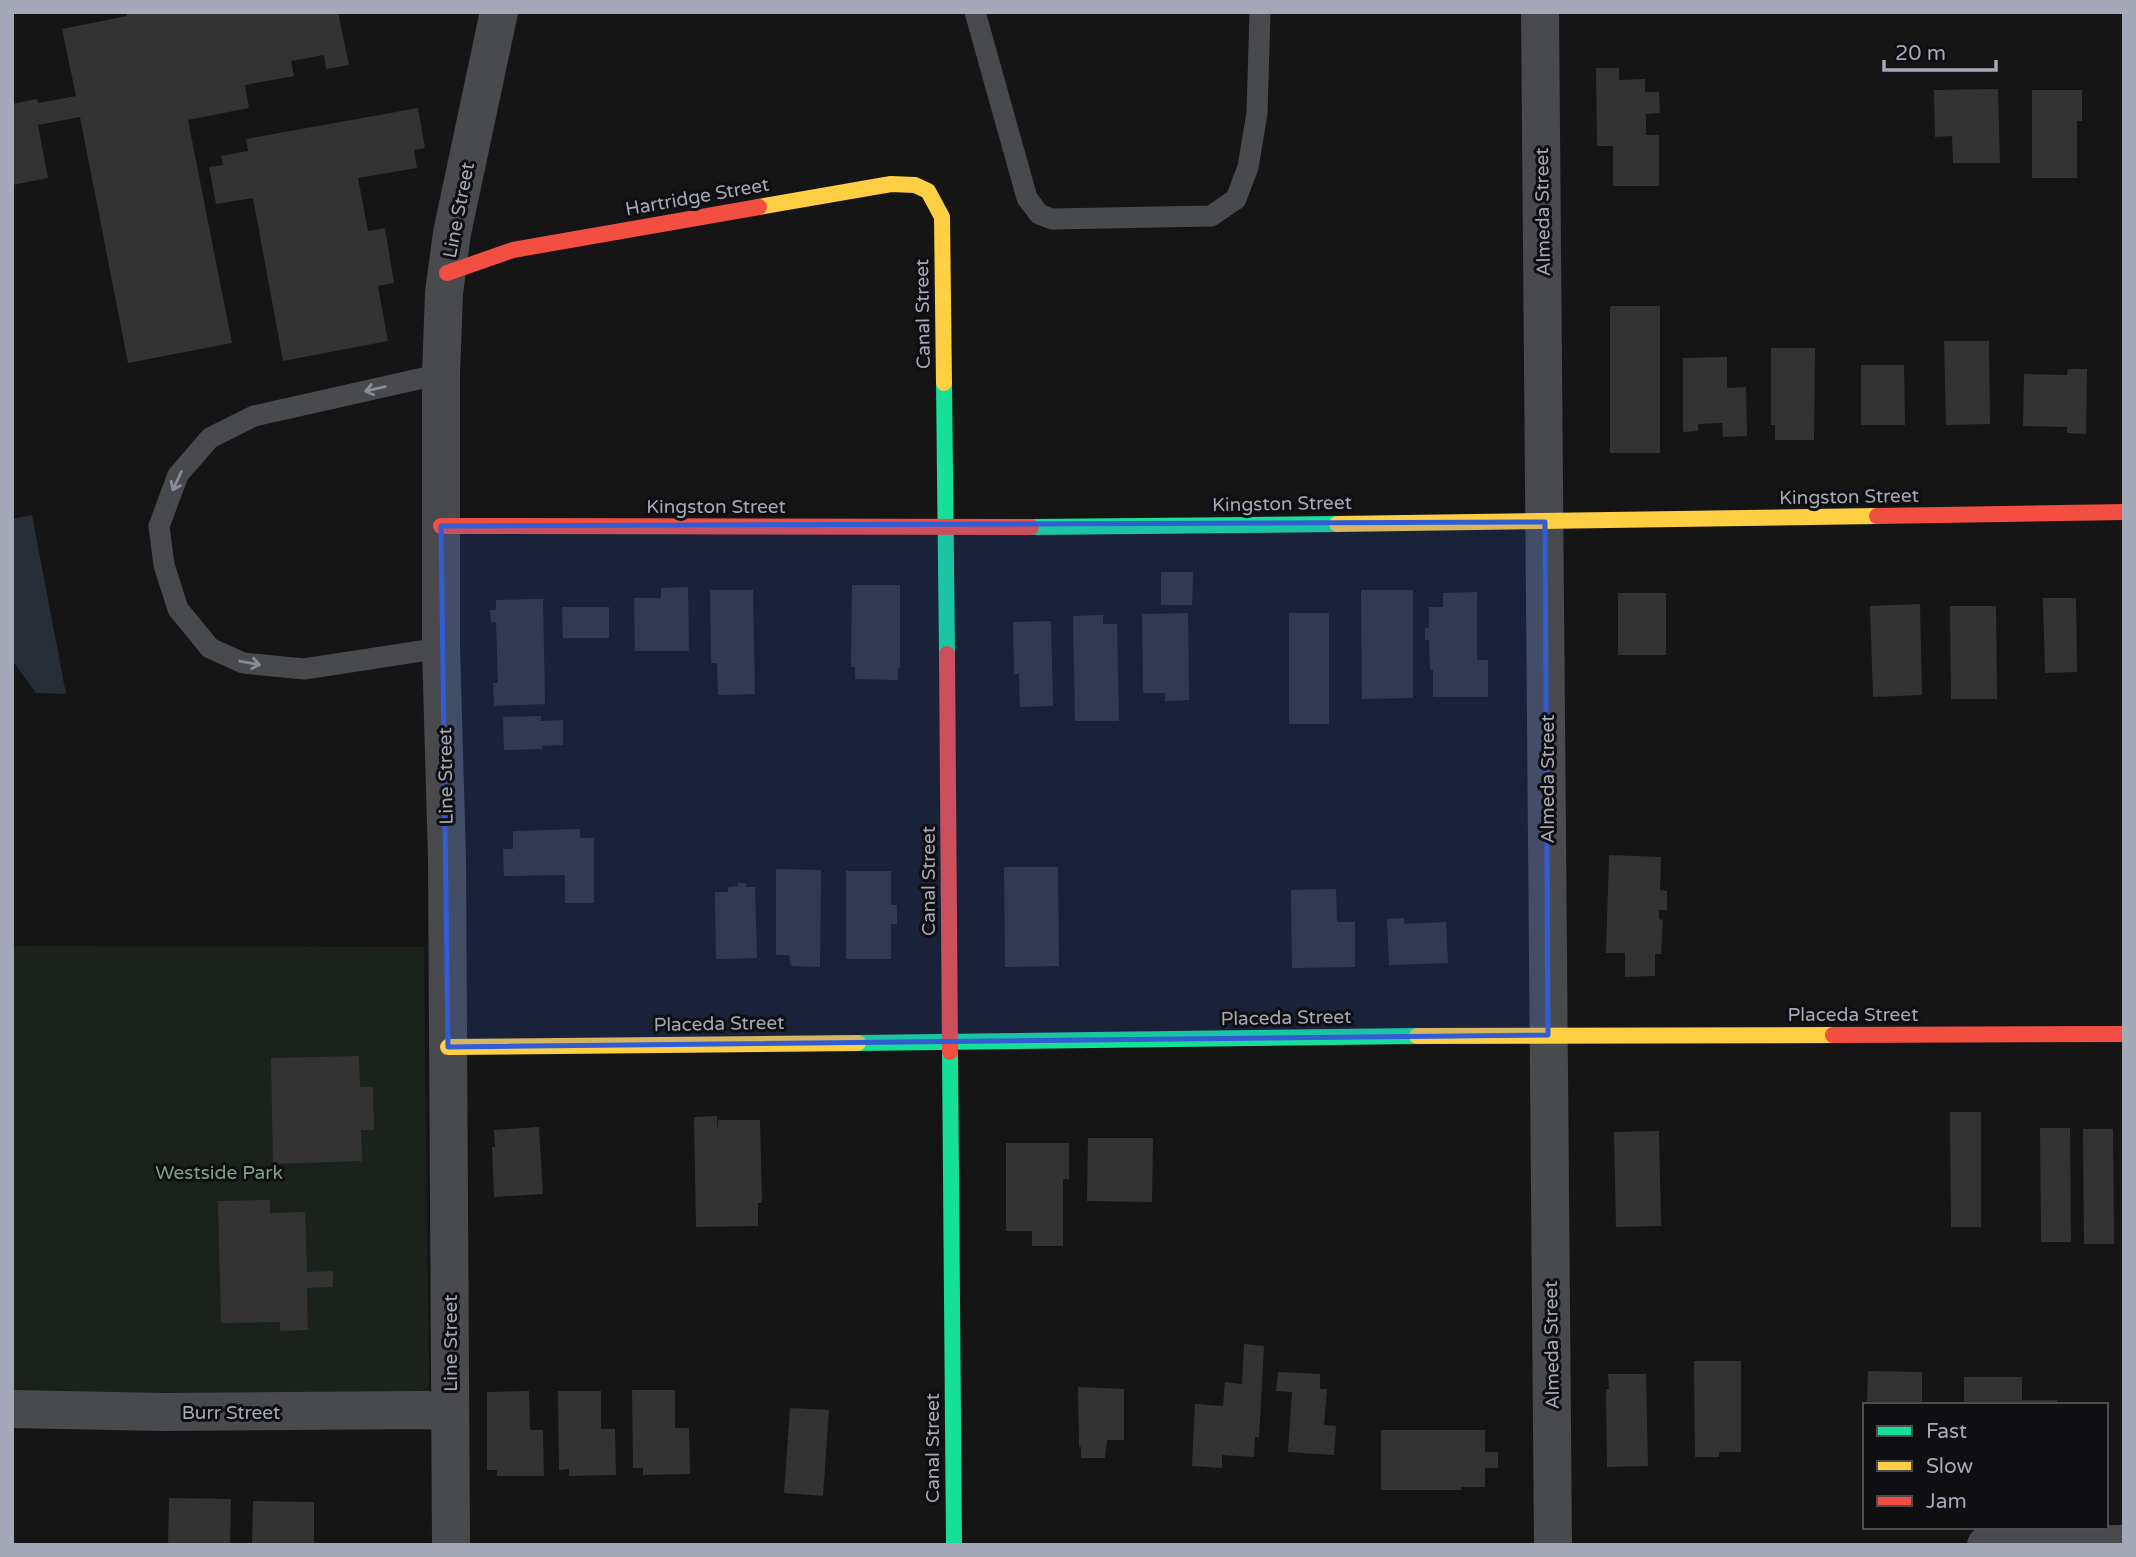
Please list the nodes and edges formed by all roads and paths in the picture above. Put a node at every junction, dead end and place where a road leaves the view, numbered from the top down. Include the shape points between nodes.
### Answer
1 (499, 12) edge
2 (975, 12) edge
3 (1260, 12) edge
4 (1540, 12) edge
5 (942, 217) joint
6 (447, 273) junction
7 (441, 374) junction
8 (2124, 512) edge
9 (1545, 522) junction
10 (441, 526) junction
11 (946, 527) junction
12 (441, 648) junction
13 (2124, 1034) edge
14 (1548, 1035) junction
15 (951, 1041) junction
16 (448, 1047) junction
17 (12, 1409) edge
18 (450, 1412) junction
19 (2124, 1544) edge
20 (451, 1545) edge
21 (954, 1545) edge
22 (1553, 1545) edge
23 (1986, 1545) edge

1 - 6 street, Line Street
2 - 3 lane via 1027,198 1039,214 1052,219 1211,216 1236,199 1248,167 1257,113
4 - 9 street, Almeda Street
5 - 6 street, Hartridge Street via 928,191 891,184 513,250
5 - 11 street, Canal Street
6 - 7 street, Line Street
7 - 10 street, Line Street
7 -> 12 lane via 254,416 210,438 178,475 159,526 164,565 178,609 210,648 243,663 304,670
8 - 9 street, Kingston Street
9 - 11 street, Kingston Street
9 - 14 street, Almeda Street
10 - 11 street, Kingston Street
10 - 12 street, Line Street
11 - 15 street, Canal Street
12 - 16 street, Line Street
13 - 14 street, Placeda Street
14 - 15 street, Placeda Street
14 - 22 street, Almeda Street
15 - 16 street, Placeda Street
15 - 21 street, Canal Street
16 - 18 street, Line Street
17 - 18 street, Burr Street
18 - 20 street, Line Street
19 - 23 street

